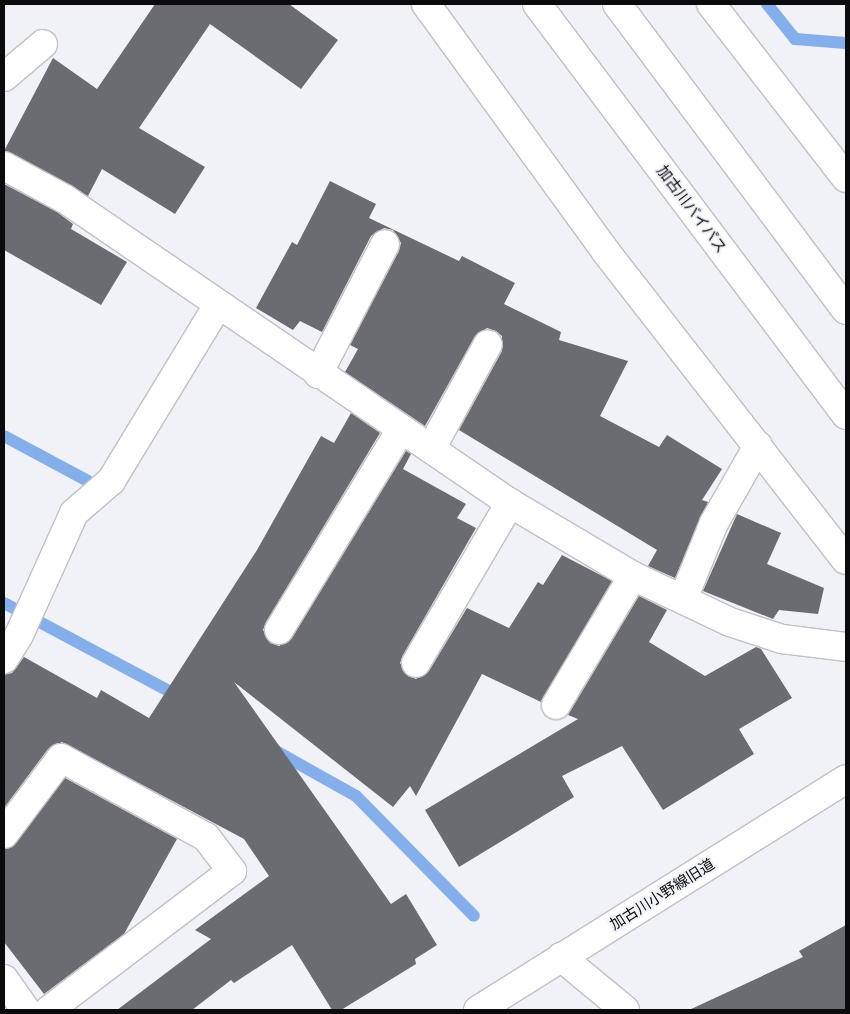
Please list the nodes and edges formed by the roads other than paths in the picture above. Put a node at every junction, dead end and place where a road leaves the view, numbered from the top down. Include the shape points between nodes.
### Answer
1 (426, 4) edge
2 (537, 4) edge
3 (617, 4) edge
4 (711, 4) edge
5 (43, 44) dead end
6 (4, 77) edge
7 (4, 166) edge
8 (846, 178) edge
9 (386, 244) dead end
10 (218, 305) junction
11 (846, 310) edge
12 (488, 344) dead end
13 (318, 374) junction
14 (846, 415) edge
15 (400, 430) junction
16 (758, 446) junction
17 (431, 449) junction
18 (510, 503) junction
19 (846, 560) edge
20 (633, 576) junction
21 (683, 599) junction
22 (279, 630) dead end
23 (846, 647) edge
24 (4, 659) edge
25 (416, 664) dead end
26 (556, 705) dead end
27 (846, 780) edge
28 (4, 834) edge
29 (561, 957) junction
30 (4, 979) edge
31 (26, 1010) edge
32 (49, 1010) edge
33 (478, 1010) edge
34 (625, 1010) edge

1 - 16 main road via 606,252
2 - 14 main road, 加古川バイパス
3 - 11 main road
4 - 8 main road
5 - 6 main road
7 - 10 main road via 65,199
9 - 13 main road
10 - 13 main road
10 - 24 main road via 111,481 74,513 20,635
12 - 17 main road
13 - 15 main road
15 - 17 main road
15 - 22 main road
16 - 19 main road
16 - 21 main road via 714,523
17 - 18 main road
18 - 20 main road
18 - 25 main road
20 - 21 main road
20 - 26 main road
21 - 23 main road via 730,622 782,639
27 - 29 main road, 加古川小野線旧道
28 - 32 main road via 61,758 206,836 232,871
29 - 33 main road, 加古川小野線旧道
29 - 34 main road
30 - 31 main road

